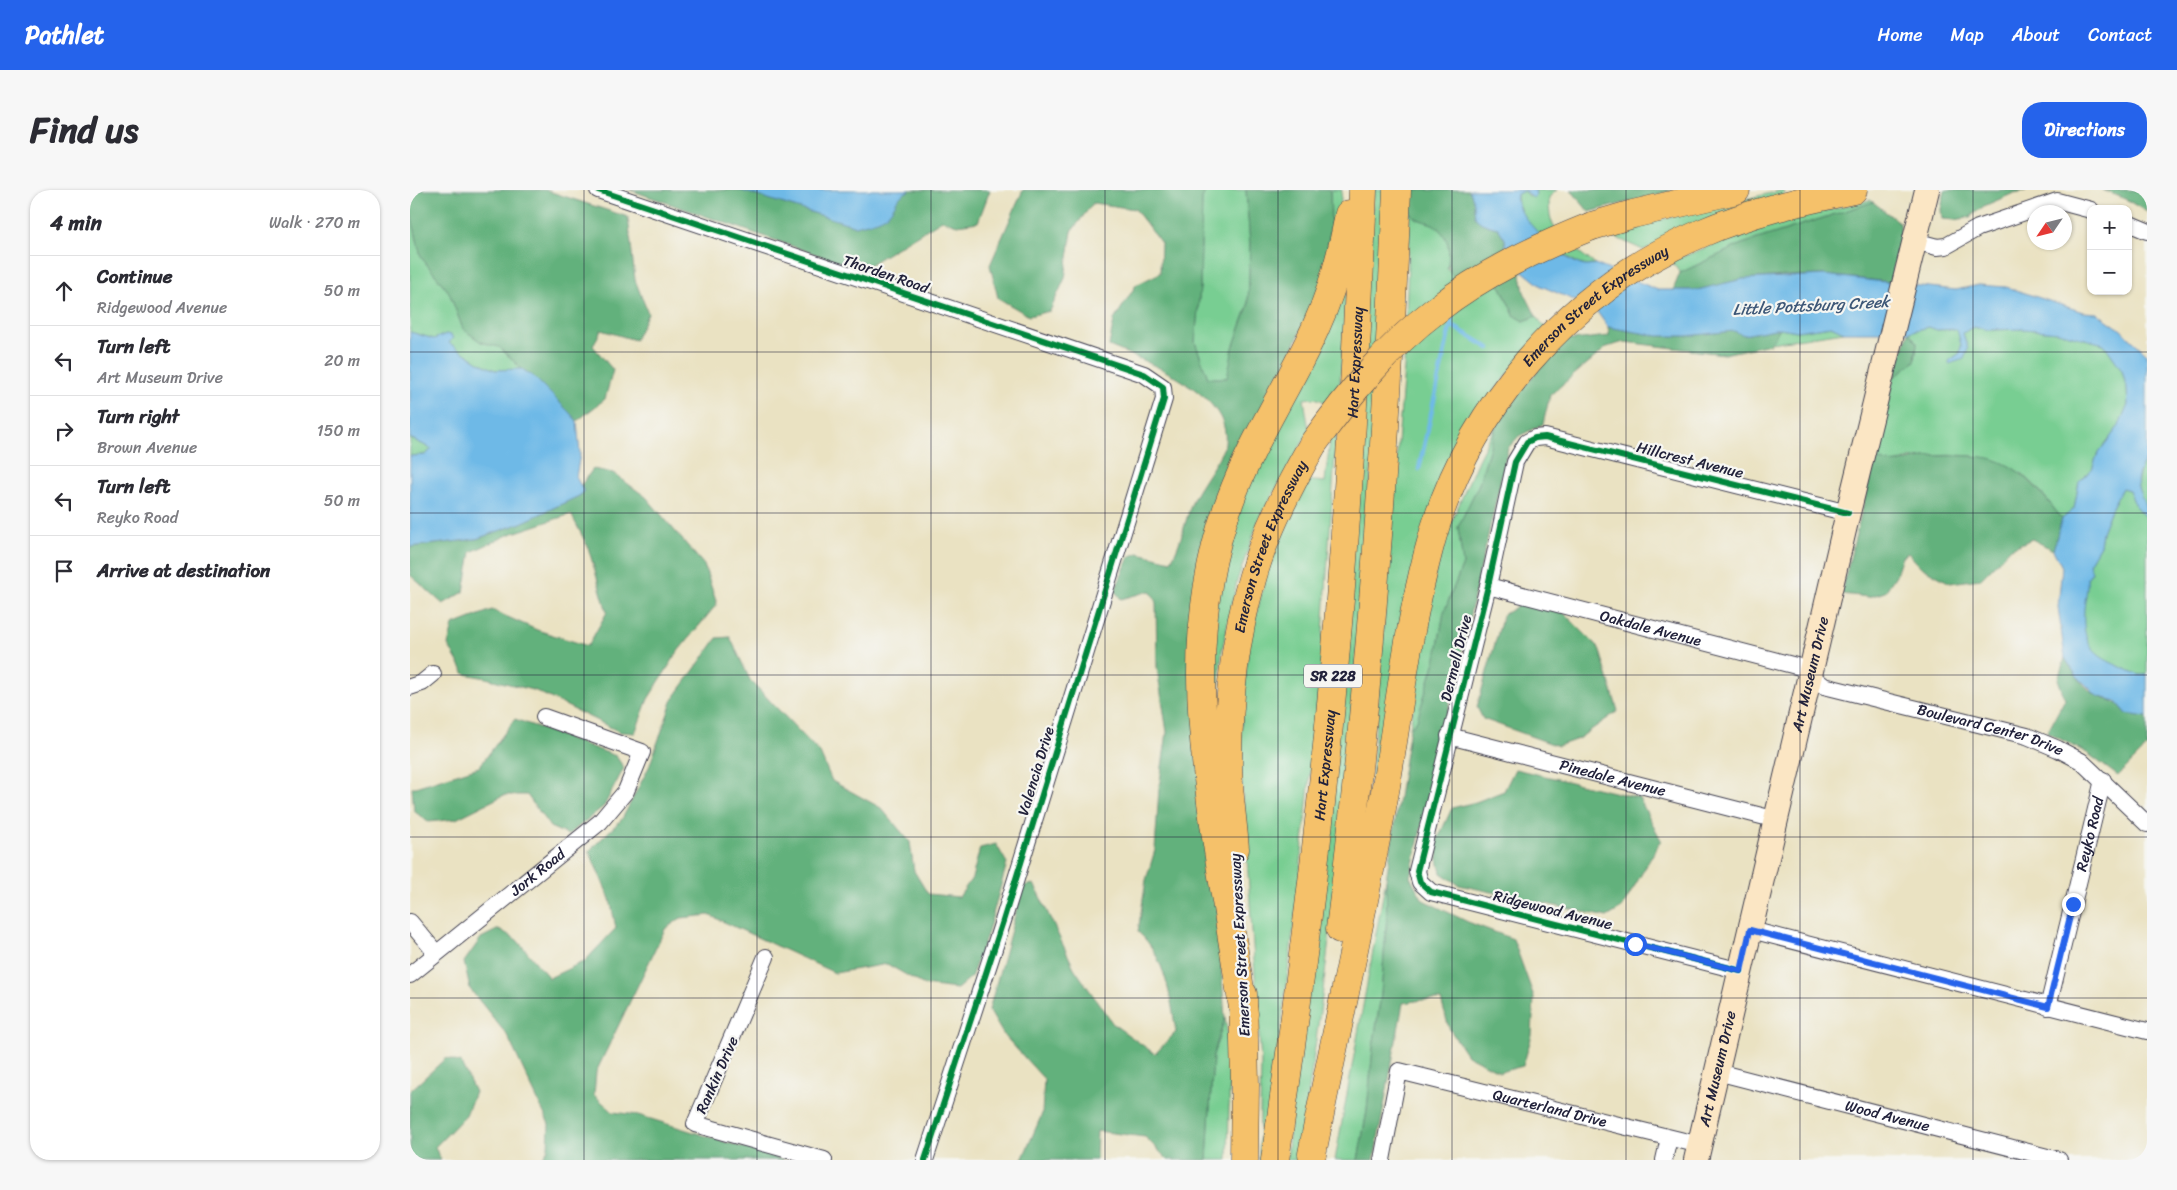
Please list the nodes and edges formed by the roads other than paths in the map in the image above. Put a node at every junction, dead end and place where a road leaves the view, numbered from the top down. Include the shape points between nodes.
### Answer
1 (598, 190) edge
2 (1354, 190) edge
3 (1363, 190) edge
4 (1397, 190) edge
5 (1736, 190) edge
6 (1853, 190) edge
7 (1927, 190) edge
8 (2087, 209) edge
9 (2132, 225) edge
10 (2147, 231) edge
11 (1915, 241) junction
12 (1163, 387) joint
13 (1526, 442) joint
14 (1848, 513) junction
15 (1488, 586) junction
16 (433, 674) dead end
17 (1811, 676) junction
18 (410, 686) edge
19 (544, 717) dead end
20 (1449, 736) junction
21 (2103, 780) junction
22 (1777, 820) junction
23 (2147, 824) edge
24 (1420, 882) joint
25 (410, 922) edge
26 (1750, 930) junction
27 (436, 953) junction
28 (766, 957) dead end
29 (1741, 971) junction
30 (410, 974) edge
31 (2048, 1007) junction
32 (1244, 1014) junction
33 (2147, 1032) edge
34 (1717, 1072) junction
35 (1669, 1138) junction
36 (1698, 1153) edge
37 (1311, 1157) edge
38 (824, 1160) edge
39 (925, 1160) edge
40 (1242, 1160) edge
41 (1276, 1160) edge
42 (1382, 1160) edge
43 (1664, 1160) edge
44 (2059, 1160) edge

1 - 12 street, Thorden Road via 1144,374
2 - 32 highway via 1340,257 1326,302 1231,498 1218,539 1203,617 1200,674 1206,757
3 - 41 highway, Hart Expressway / SR 228 via 1352,432 1335,659 1308,917
4 - 37 highway, SR 228 via 1378,540 1359,762
5 - 32 highway, Emerson Street Expressway, bridge via 1592,226 1508,263 1436,310 1406,334 1373,368 1313,444 1262,549 1252,578 1234,659 1228,764
6 - 37 highway, Emerson Street Expressway via 1745,216 1700,233 1652,258 1614,284 1544,343 1517,374 1468,449 1440,513 1428,552 1385,789
7 - 11 street, Art Museum Drive
8 - 11 street via 2057,201 1978,228 1946,246
9 - 10 street
11 - 14 street, Art Museum Drive
12 - 39 street, Valencia Drive via 1164,399 1006,911
13 - 14 street, Hillcrest Avenue via 1545,437
13 - 15 street, Dermell Drive via 1515,462
14 - 17 street, Art Museum Drive
15 - 17 street, Oakdale Avenue via 1800,667
15 - 20 street, Dermell Drive
16 - 18 street via 422,683
17 - 21 street, Boulevard Center Drive via 1824,686 2028,736 2081,761
17 - 22 street, Art Museum Drive
19 - 27 street, Jork Road via 642,752 626,791 600,822
20 - 22 street, Pinedale Avenue
20 - 24 street, Dermell Drive via 1417,871
21 - 23 street, Boulevard Center Drive
21 - 31 street, Reyko Road
22 - 26 street, Art Museum Drive
24 - 29 street, Ridgewood Avenue via 1431,892
25 - 27 street
26 - 29 street, Art Museum Drive
26 - 31 street
27 - 30 street, Jork Road
28 - 38 street, Rankin Drive via 695,1124
29 - 34 street, Art Museum Drive
31 - 33 street
32 - 40 highway, Emerson Street Expressway
34 - 36 street, Art Museum Drive
34 - 44 street, Wood Avenue
35 - 36 street, Quarterland Drive
35 - 42 street, Quarterland Drive via 1399,1071
35 - 43 street

